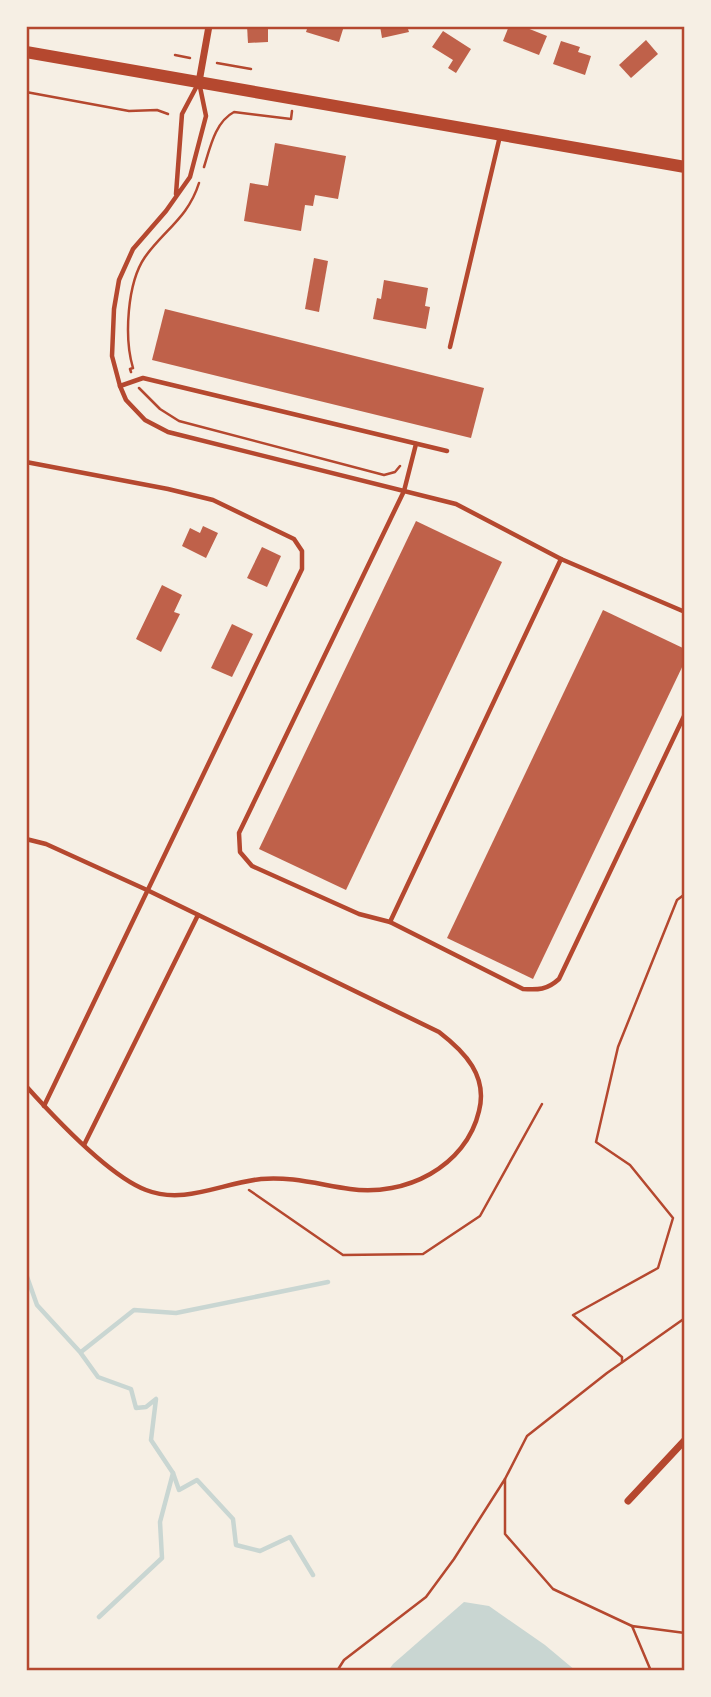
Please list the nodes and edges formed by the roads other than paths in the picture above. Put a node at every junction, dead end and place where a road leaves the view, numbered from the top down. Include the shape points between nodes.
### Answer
1 (209, 26) edge
2 (26, 52) edge
3 (199, 82) junction
4 (500, 135) junction
5 (685, 167) edge
6 (176, 194) junction
7 (450, 347) dead end
8 (120, 386) junction
9 (416, 444) junction
10 (447, 451) dead end
11 (26, 462) edge
12 (404, 491) junction
13 (561, 559) junction
14 (685, 612) edge
15 (685, 714) edge
16 (26, 839) edge
17 (147, 890) junction
18 (198, 915) junction
19 (390, 922) junction
20 (26, 1086) edge
21 (44, 1106) junction
22 (84, 1145) junction
23 (685, 1440) edge
24 (628, 1501) dead end

1 - 3 street
2 - 3 main road
3 - 4 main road
3 - 6 lane via 182,114
3 - 6 lane via 206,116 190,177
4 - 5 main road
4 - 7 lane
6 - 8 lane via 134,249 119,280 112,356
8 - 9 lane via 143,378
8 - 12 lane via 145,420 168,432
9 - 10 lane
9 - 12 lane
11 - 17 lane via 213,500 294,539 302,551 302,569
12 - 13 lane via 456,504
12 - 19 lane via 239,833 240,852 253,866 359,914
13 - 14 lane
13 - 19 lane
15 - 19 lane via 559,979 549,988 523,989
16 - 17 lane
17 - 18 lane
17 - 21 lane
18 - 22 lane
18 - 22 lane via 439,1032 462,1050 474,1068 481,1089 475,1127 454,1158 434,1172 381,1190 264,1179 185,1196 164,1195 129,1181
20 - 21 lane
21 - 22 lane
23 - 24 street

